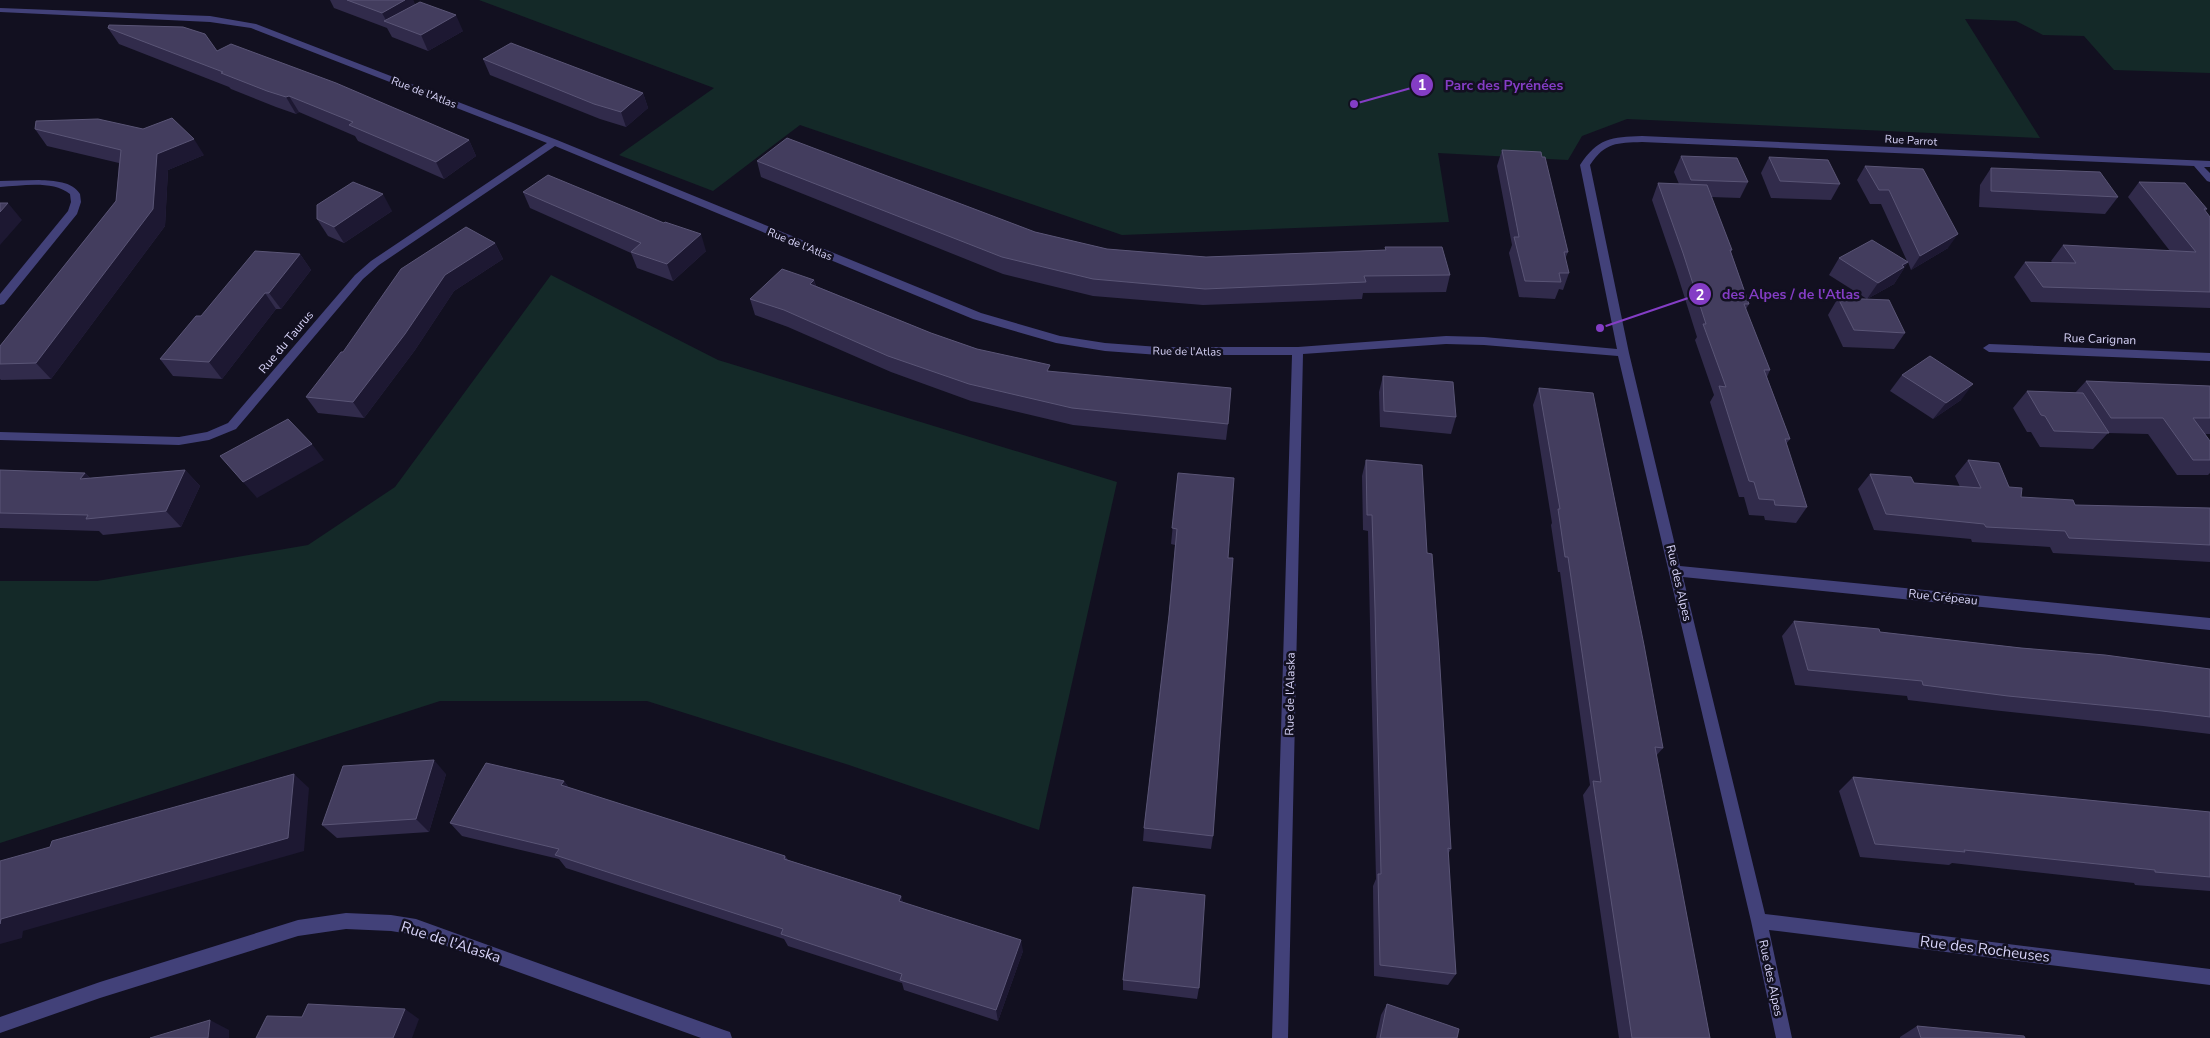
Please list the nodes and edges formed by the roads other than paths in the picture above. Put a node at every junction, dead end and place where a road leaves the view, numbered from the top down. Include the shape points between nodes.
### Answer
1 (0, 10) edge
2 (1612, 140) joint
3 (554, 142) junction
4 (2197, 164) junction
5 (2210, 164) edge
6 (2210, 179) edge
7 (0, 184) edge
8 (0, 300) edge
9 (1989, 348) dead end
10 (1298, 351) junction
11 (1623, 354) junction
12 (2210, 357) edge
13 (0, 436) edge
14 (1677, 571) junction
15 (2210, 624) edge
16 (1759, 921) junction
17 (2210, 976) edge
18 (0, 1025) edge
19 (724, 1038) edge
20 (1280, 1038) edge
21 (1784, 1038) edge

1 - 3 street, Rue de l'Atlas via 210,19 253,26
2 - 4 street, Rue Parrot
2 - 11 street, Rue des Alpes via 1593,151 1585,165
3 - 10 street, Rue de l'Atlas via 977,316 1019,329 1060,340 1159,351
3 - 13 street, Rue du Taurus via 375,262 232,426 209,436 179,441
4 - 5 street, Rue Parrot
4 - 6 street
7 - 8 street via 55,183 75,193 77,200 73,212
9 - 12 street, Rue Carignan
10 - 11 street, Rue de l'Atlas via 1446,340
10 - 20 street, Rue de l'Alaska
11 - 14 street, Rue des Alpes
14 - 15 street, Rue Crépeau
14 - 16 street, Rue des Alpes
16 - 17 street, Rue des Rocheuses
16 - 21 street, Rue des Alpes
18 - 19 street, Rue de l'Alaska via 298,928 346,921 392,922 416,927

